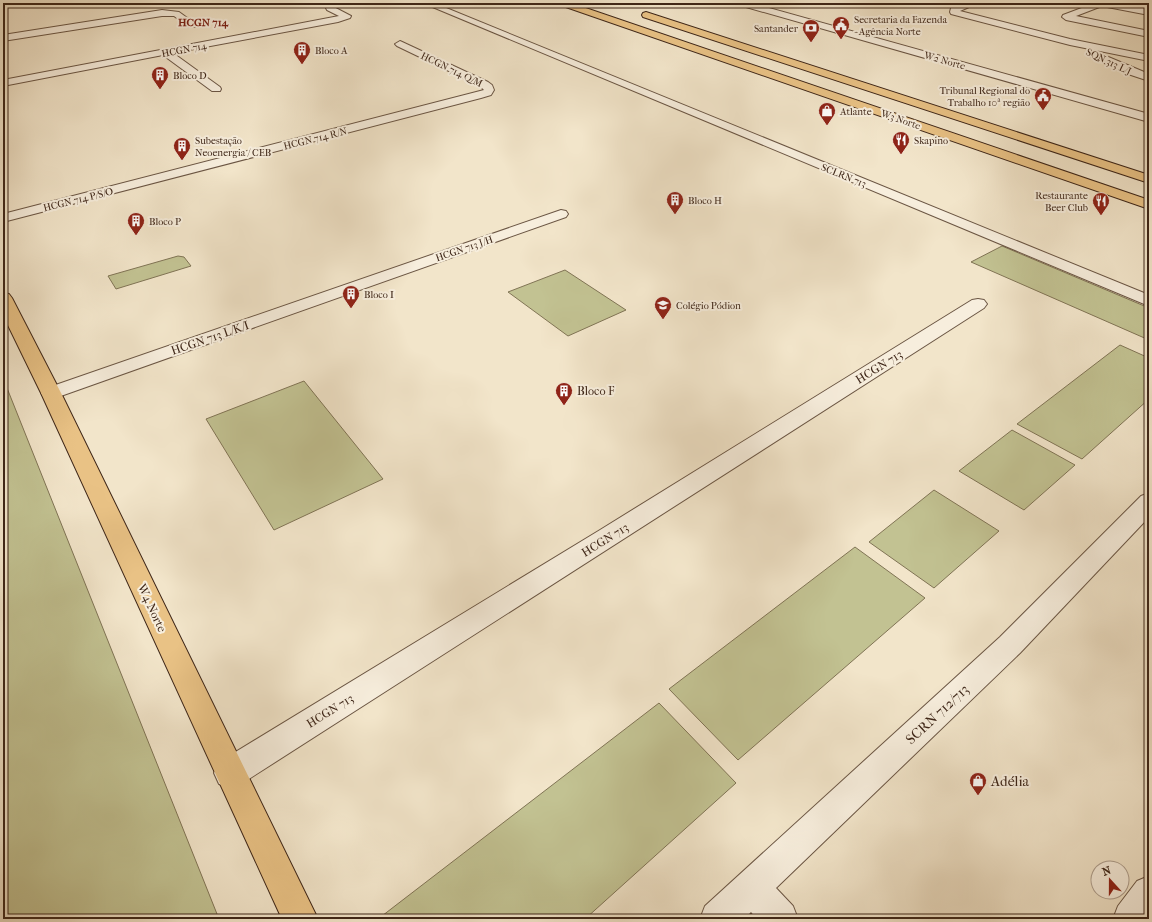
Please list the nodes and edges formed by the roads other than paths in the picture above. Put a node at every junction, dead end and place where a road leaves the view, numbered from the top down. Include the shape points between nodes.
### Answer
1 (427, 3) edge
2 (563, 3) edge
3 (742, 3) edge
4 (974, 3) edge
5 (1102, 3) edge
6 (330, 8) dead end
7 (637, 12) dead end
8 (1149, 12) edge
9 (192, 26) dead end
10 (1040, 26) dead end
11 (1027, 31) junction
12 (1149, 34) edge
13 (3, 38) edge
14 (1070, 42) junction
15 (400, 44) dead end
16 (166, 53) junction
17 (1149, 58) edge
18 (1149, 78) edge
19 (3, 83) edge
20 (216, 89) dead end
21 (477, 96) joint
22 (1149, 118) edge
23 (1056, 172) junction
24 (1149, 179) edge
25 (153, 180) joint
26 (1149, 198) edge
27 (1149, 204) edge
28 (560, 214) dead end
29 (3, 218) edge
30 (368, 282) joint
31 (3, 298) edge
32 (1149, 301) edge
33 (978, 304) dead end
34 (51, 393) junction
35 (1149, 502) edge
36 (230, 773) junction
37 (752, 887) junction
38 (1149, 893) edge
39 (300, 919) edge
40 (718, 919) edge
41 (780, 919) edge
42 (1131, 919) edge

1 - 32 street, SCLRN 713
2 - 23 main road, W3 Norte
3 - 22 street, W2 Norte
4 - 11 street via 957,8 954,12
5 - 8 street
5 - 12 street via 1063,18
6 - 16 street, HCGN 714 via 347,16
7 - 24 main road, W3 Norte
9 - 13 street, HCGN 714 via 176,14 162,13
10 - 11 street
11 - 14 street
14 - 17 street
14 - 18 street, SQN 313 L/J
15 - 21 street, HCGN 714 Q/M via 488,87 487,93
16 - 19 street, HCGN 714
16 - 20 street
21 - 25 street, HCGN 714 R/N
23 - 26 main road
23 - 27 main road, W3 Norte
25 - 29 street, HCGN 714 P/S/O
28 - 30 street, HCGN 713 J/H
30 - 34 street, HCGN 713 L/K/I
31 - 34 main road, W4 Norte
33 - 36 street, HCGN 713 via 609,538
34 - 36 main road, W4 Norte
35 - 37 street, SCRN 712/713 via 1010,645
36 - 39 main road, W4 Norte
37 - 40 street, SCRN 712/713
37 - 41 street
38 - 42 street

